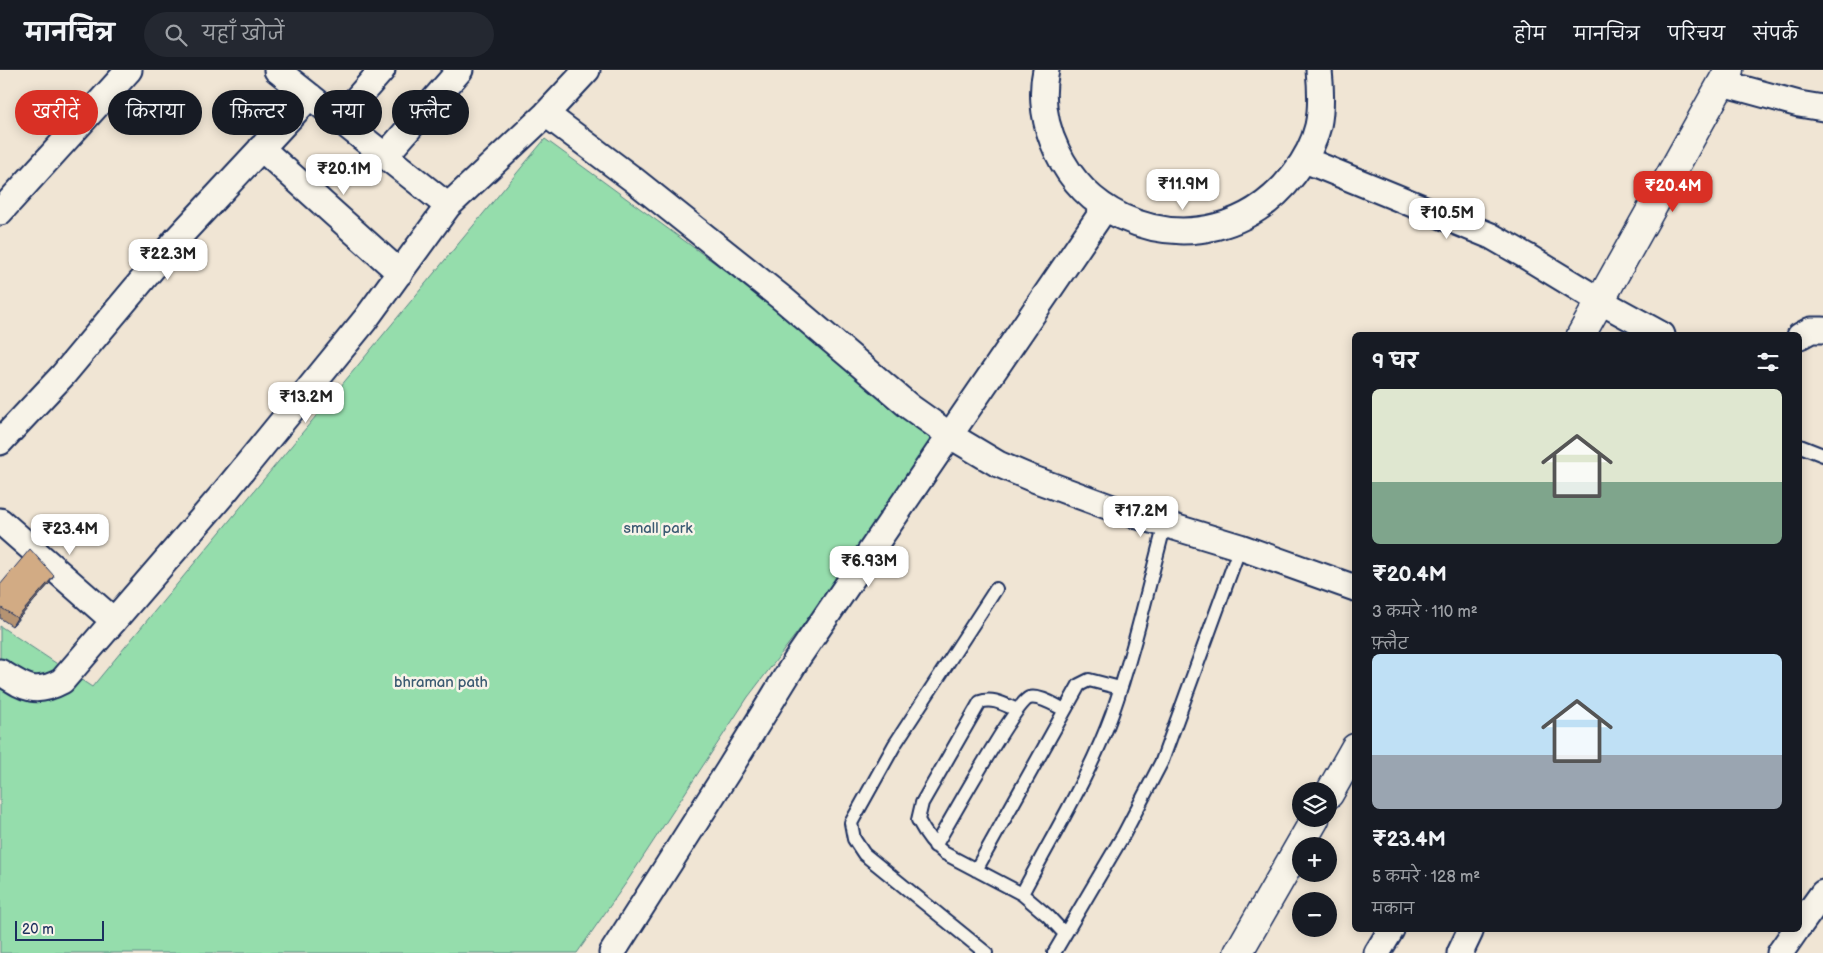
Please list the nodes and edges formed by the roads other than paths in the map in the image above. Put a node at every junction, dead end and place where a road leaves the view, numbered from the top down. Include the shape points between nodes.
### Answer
1 (129, 70) edge
2 (277, 70) edge
3 (382, 70) edge
4 (460, 70) edge
5 (588, 70) edge
6 (1046, 70) edge
7 (1319, 70) edge
8 (1725, 76) edge
9 (364, 90) edge
10 (310, 96) junction
11 (314, 99) edge
12 (1823, 108) edge
13 (546, 114) junction
14 (359, 135) edge
15 (261, 148) junction
16 (385, 156) junction
17 (1305, 160) junction
18 (448, 206) junction
19 (1105, 208) junction
20 (0, 212) edge
21 (400, 273) junction
22 (1600, 301) junction
23 (1823, 330) edge
24 (1583, 332) edge
25 (1657, 332) edge
26 (1802, 335) edge
27 (951, 436) junction
28 (0, 442) edge
29 (1802, 447) edge
30 (1823, 456) edge
31 (0, 521) edge
32 (1165, 524) junction
33 (1240, 547) junction
34 (1352, 587) edge
35 (996, 589) dead end
36 (114, 621) junction
37 (0, 672) edge
38 (1120, 688) junction
39 (1017, 710) junction
40 (1065, 710) junction
41 (1352, 753) edge
42 (1336, 782) edge
43 (1310, 827) edge
44 (935, 846) junction
45 (976, 870) junction
46 (1022, 894) junction
47 (1390, 932) edge
48 (1795, 932) edge
49 (1065, 934) junction
50 (612, 953) edge
51 (986, 953) edge
52 (1054, 953) edge
53 (1238, 953) edge
54 (1377, 953) edge
55 (1780, 953) edge

1 - 20 street
2 - 10 street
3 - 9 street
4 - 16 street
5 - 13 street
6 - 19 street via 1044,108 1051,138 1064,165
7 - 17 street via 1322,94 1318,128
8 - 12 street via 1799,104
8 - 22 street
10 - 11 street
10 - 15 street
13 - 18 street
13 - 27 street via 634,180 783,299 910,407
14 - 16 street
15 - 21 street
15 - 28 street
16 - 18 street
17 - 19 street via 1282,190 1252,214 1216,228 1178,231 1140,225
17 - 22 street via 1490,236
18 - 21 street
19 - 27 street
21 - 36 street via 229,487
22 - 24 street
22 - 25 street
23 - 26 street via 1812,330
27 - 32 street via 998,464 1031,478
27 - 50 street via 800,656
29 - 30 lane
31 - 36 street
32 - 33 street
32 - 38 lane
33 - 34 street
33 - 49 lane via 1162,761 1124,834
35 - 51 lane via 895,744 851,823 854,839 864,854
36 - 37 street via 62,682 51,687 29,690
38 - 40 lane via 1089,680 1079,685
38 - 46 lane via 1078,789
39 - 40 lane via 1031,698
39 - 44 lane
39 - 44 lane via 988,699 980,702 922,803 918,820
40 - 45 lane
41 - 42 street
43 - 53 street
44 - 45 lane
45 - 46 lane
46 - 49 lane
47 - 54 street
48 - 55 street
49 - 52 lane

